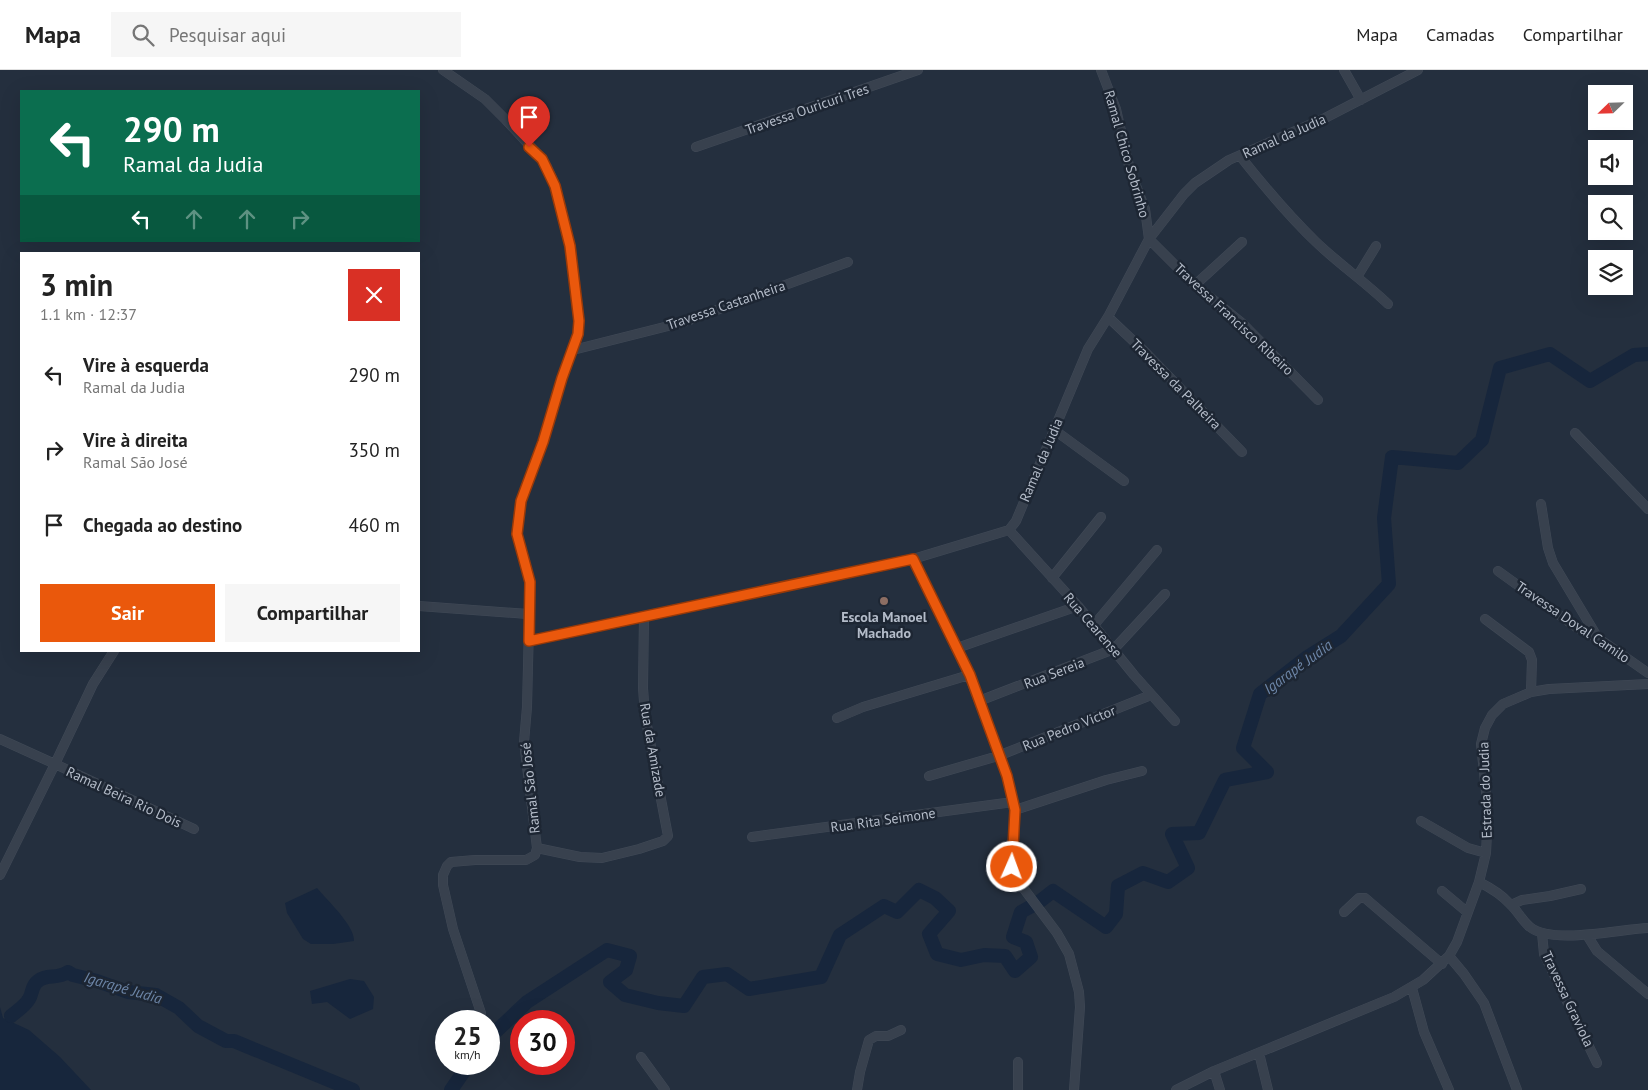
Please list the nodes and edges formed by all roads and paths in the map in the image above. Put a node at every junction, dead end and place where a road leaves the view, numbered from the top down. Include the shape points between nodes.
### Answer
1 (443, 70) edge
2 (918, 70) edge
3 (1101, 70) edge
4 (1344, 70) edge
5 (1418, 70) edge
6 (1361, 100) junction
7 (696, 147) dead end
8 (1240, 156) junction
9 (1149, 239) junction
10 (1242, 242) dead end
11 (1376, 246) dead end
12 (848, 262) dead end
13 (1357, 277) junction
14 (1195, 284) junction
15 (1388, 304) dead end
16 (1108, 316) junction
17 (573, 350) junction
18 (1318, 400) dead end
19 (1053, 429) junction
20 (1575, 433) dead end
21 (1242, 452) dead end
22 (1124, 481) dead end
23 (1541, 504) dead end
24 (1648, 509) edge
25 (1100, 517) dead end
26 (1009, 530) junction
27 (1157, 550) dead end
28 (913, 559) junction
29 (1498, 571) dead end
30 (1052, 578) junction
31 (1165, 594) dead end
32 (420, 606) edge
33 (1078, 606) junction
34 (528, 614) junction
35 (644, 616) junction
36 (1484, 619) dead end
37 (1094, 625) junction
38 (1598, 638) junction
39 (529, 641) junction
40 (958, 648) junction
41 (1114, 649) junction
42 (113, 652) edge
43 (1648, 673) edge
44 (970, 675) junction
45 (1648, 684) edge
46 (1532, 692) junction
47 (1152, 695) junction
48 (979, 702) junction
49 (837, 718) dead end
50 (1175, 721) dead end
51 (0, 739) edge
52 (998, 756) junction
53 (55, 764) junction
54 (1142, 771) dead end
55 (929, 776) dead end
56 (1014, 806) junction
57 (1422, 820) dead end
58 (194, 830) dead end
59 (752, 837) dead end
60 (537, 848) junction
61 (1486, 853) junction
62 (0, 876) edge
63 (1479, 882) junction
64 (1580, 889) dead end
65 (1442, 891) dead end
66 (1511, 905) junction
67 (1344, 912) dead end
68 (1467, 912) junction
69 (1648, 928) edge
70 (1542, 933) junction
71 (1587, 935) junction
72 (1450, 956) junction
73 (1442, 964) junction
74 (1412, 988) junction
75 (1648, 994) edge
76 (480, 1010) edge
77 (901, 1030) dead end
78 (1259, 1053) junction
79 (641, 1057) dead end
80 (1018, 1062) dead end
81 (1597, 1064) dead end
82 (1214, 1071) junction
83 (665, 1090) edge
84 (857, 1090) edge
85 (1018, 1090) edge
86 (1074, 1090) edge
87 (1176, 1090) edge
88 (1220, 1090) edge
89 (1268, 1090) edge
90 (1449, 1090) edge
91 (1517, 1090) edge

1 - 17 street, Ramal São José via 485,99 547,167 570,246 577,293 579,321
2 - 7 street, Travessa Ouricuri Tres
3 - 9 street, Ramal Chico Sobrinho via 1116,109 1130,170 1144,209
4 - 6 street
5 - 6 street, Ramal da Judia
6 - 8 street, Ramal da Judia
8 - 9 street, Ramal da Judia via 1195,183
8 - 13 street via 1294,221
9 - 14 street, Travessa Francisco Ribeiro
9 - 16 street, Ramal da Judia
10 - 14 street
11 - 13 street
12 - 17 street, Travessa Castanheira via 684,322
13 - 15 street
14 - 18 street, Travessa Francisco Ribeiro via 1243,324
16 - 19 street, Ramal da Judia via 1088,349
16 - 21 street, Travessa da Palheira
17 - 34 street, Ramal São José via 521,501 517,534 530,582
19 - 22 street
19 - 26 street, Ramal da Judia via 1016,521
20 - 24 street
23 - 38 street via 1552,562
25 - 30 street
26 - 28 street
26 - 30 street, Rua Cearense
27 - 37 street
28 - 35 street
28 - 40 street
29 - 38 street, Travessa Doval Camilo via 1576,627
30 - 33 street, Rua Cearense
31 - 41 street, Rua Sereia
32 - 34 street
33 - 37 street, Rua Cearense
33 - 40 street
34 - 39 street, Ramal São José
35 - 39 street
35 - 60 street, Rua da Amizade via 645,715 667,839 627,853 596,859
36 - 46 street via 1529,652
37 - 41 street, Rua Cearense
38 - 43 street, Travessa Doval Camilo
39 - 60 street, Ramal São José via 524,742
40 - 44 street
41 - 47 street, Rua Cearense
41 - 48 street, Rua Sereia
42 - 53 street, Ramal Beira Rio Dois via 93,684
44 - 48 street
44 - 49 street
45 - 46 street, Estrada do Judia
46 - 61 street, Estrada do Judia via 1503,704 1485,728 1481,744 1488,810
47 - 50 street, Rua Cearense
47 - 52 street, Rua Pedro Victor
48 - 52 street
51 - 53 street, Ramal Beira Rio Dois
52 - 55 street, Rua Pedro Victor
52 - 56 street
53 - 58 street, Ramal Beira Rio Dois
53 - 62 street
54 - 56 street
56 - 59 street, Rua Rita Seimone
56 - 86 street via 1014,871 1069,954 1079,992
57 - 61 street via 1468,848
60 - 76 street via 535,855 520,861 475,860 451,862 446,866 443,885 453,929
61 - 63 street, Estrada do Judia
63 - 66 street via 1496,891
63 - 68 street, Estrada do Judia
64 - 66 street
65 - 68 street
66 - 70 street via 1531,928
67 - 73 street via 1359,898 1365,898
68 - 72 street, Estrada do Judia
69 - 71 street
70 - 71 street
70 - 81 street, Travessa Graviola via 1544,954
71 - 75 street via 1597,951
72 - 73 street, Estrada do Judia
72 - 91 street via 1484,1003
73 - 74 street, Estrada do Judia
74 - 78 street, Estrada do Judia
74 - 90 street via 1424,1032
77 - 84 street via 869,1040
78 - 82 street, Estrada do Judia
78 - 89 street
79 - 83 street
80 - 85 street
82 - 87 street, Estrada do Judia
82 - 88 street

